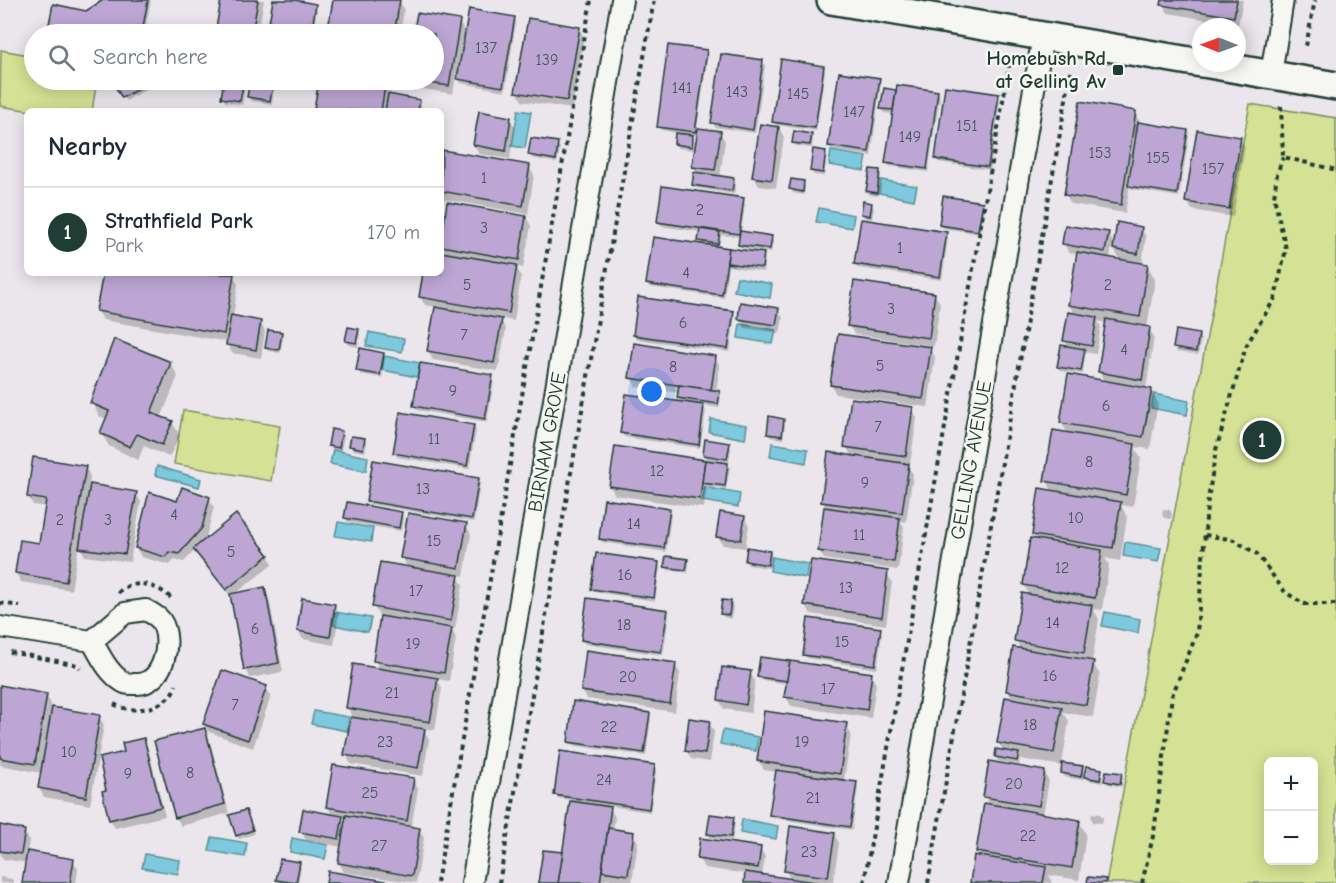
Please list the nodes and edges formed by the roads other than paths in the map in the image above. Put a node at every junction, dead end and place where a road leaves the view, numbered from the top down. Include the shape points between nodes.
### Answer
1 (622, 0) edge
2 (831, 0) edge
3 (1283, 0) edge
4 (1043, 36) junction
5 (1192, 61) edge
6 (1246, 70) edge
7 (1271, 74) junction
8 (1336, 86) edge
9 (0, 627) edge
10 (92, 641) dead end
11 (472, 883) edge
12 (899, 883) edge

1 - 11 street, BIRNAM GROVE
2 - 4 main road
3 - 7 street
4 - 5 main road
4 - 12 street, GELLING AVENUE
6 - 7 main road
7 - 8 main road
9 - 10 street

